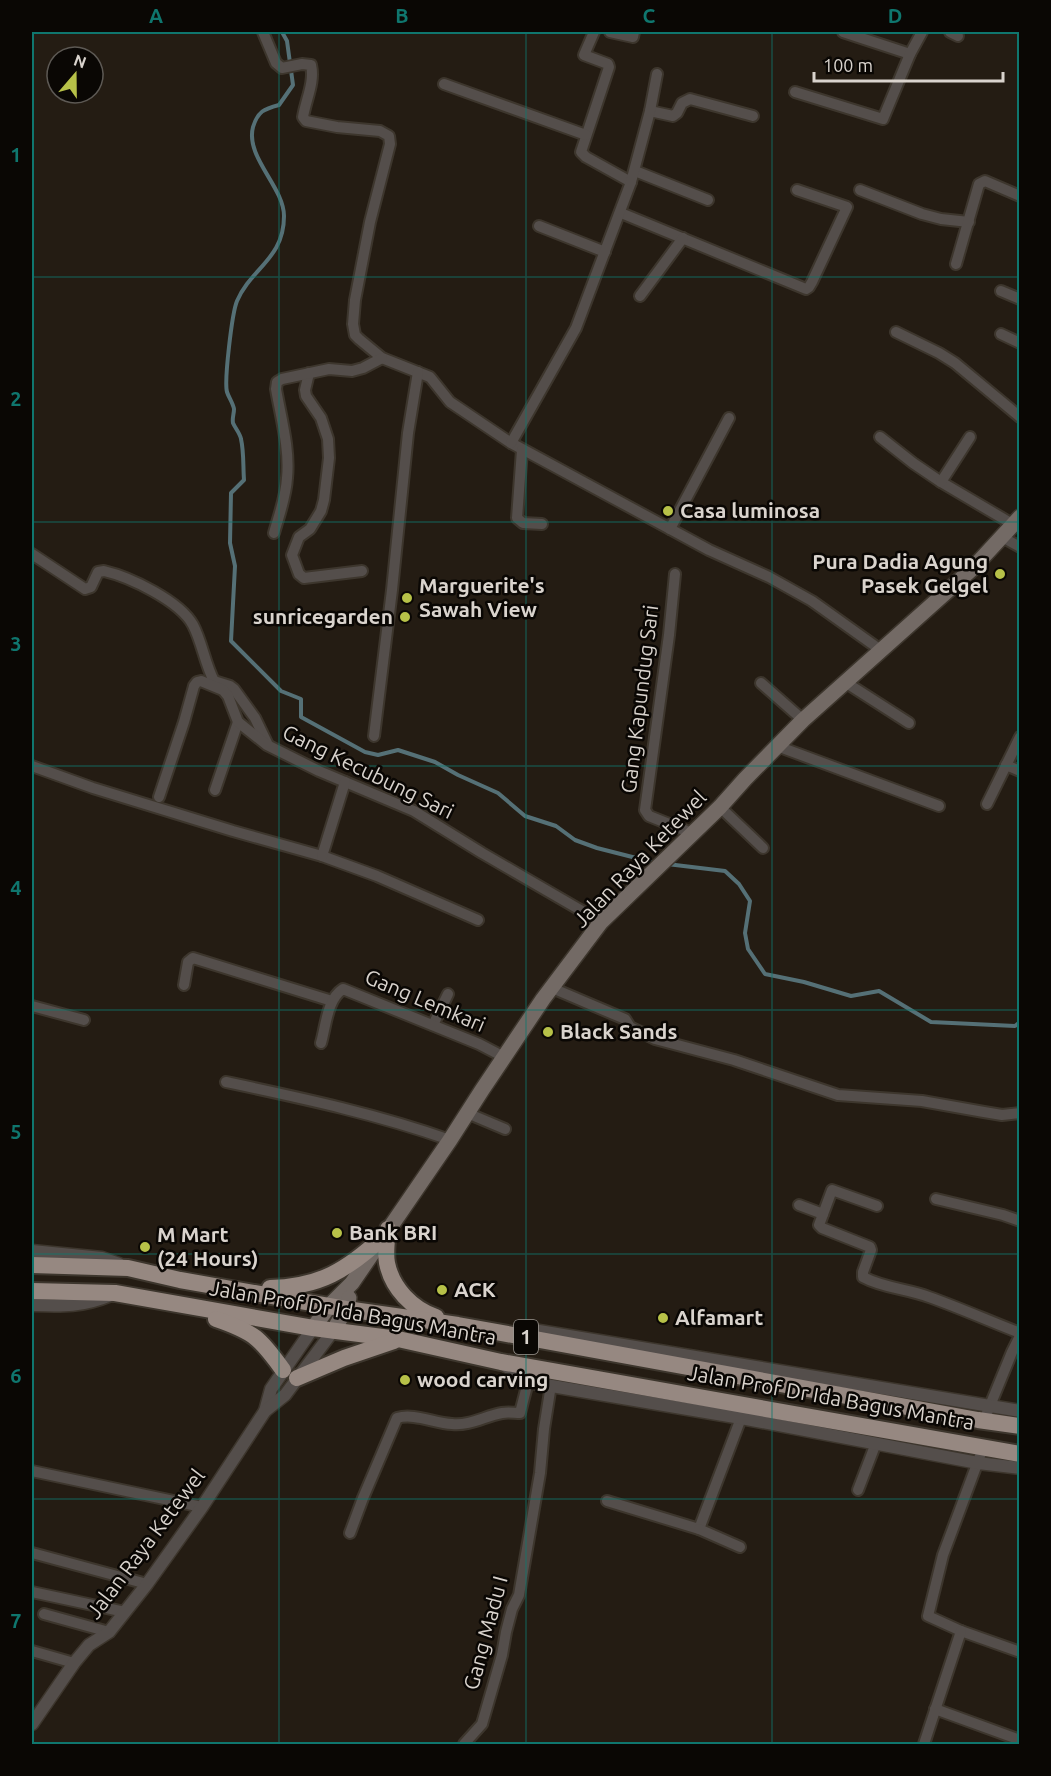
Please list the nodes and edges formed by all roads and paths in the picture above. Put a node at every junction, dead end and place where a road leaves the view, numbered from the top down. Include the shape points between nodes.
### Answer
1 (263, 32) edge
2 (594, 32) edge
3 (610, 32) edge
4 (634, 32) edge
5 (843, 32) edge
6 (922, 32) edge
7 (910, 54) junction
8 (657, 74) dead end
9 (444, 84) dead end
10 (795, 92) dead end
11 (650, 111) junction
12 (753, 116) dead end
13 (586, 135) junction
14 (635, 171) junction
15 (631, 182) junction
16 (797, 190) dead end
17 (860, 190) dead end
18 (1020, 196) edge
19 (708, 200) dead end
20 (621, 213) junction
21 (969, 222) junction
22 (539, 226) dead end
23 (683, 238) junction
24 (605, 252) junction
25 (956, 264) dead end
26 (1001, 291) dead end
27 (640, 296) dead end
28 (1020, 299) edge
29 (896, 332) dead end
30 (1001, 334) dead end
31 (1020, 343) edge
32 (382, 358) junction
33 (418, 372) junction
34 (309, 373) junction
35 (1020, 417) edge
36 (729, 418) dead end
37 (880, 437) dead end
38 (970, 437) dead end
39 (511, 443) junction
40 (522, 450) junction
41 (941, 482) junction
42 (1017, 521) edge
43 (542, 524) dead end
44 (670, 529) junction
45 (274, 533) dead end
46 (1002, 537) junction
47 (1020, 547) edge
48 (32, 554) edge
49 (362, 571) dead end
50 (675, 574) dead end
51 (882, 651) junction
52 (845, 682) junction
53 (762, 683) dead end
54 (803, 720) junction
55 (238, 723) junction
56 (909, 723) dead end
57 (374, 736) dead end
58 (1020, 737) edge
59 (267, 745) junction
60 (777, 746) junction
61 (1006, 765) junction
62 (32, 766) edge
63 (1020, 771) edge
64 (345, 783) junction
65 (215, 790) dead end
66 (159, 797) dead end
67 (987, 804) dead end
68 (939, 806) dead end
69 (720, 807) junction
70 (693, 834) junction
71 (763, 848) dead end
72 (322, 856) junction
73 (478, 920) dead end
74 (601, 922) junction
75 (184, 986) dead end
76 (552, 988) junction
77 (448, 994) dead end
78 (332, 1002) junction
79 (32, 1006) edge
80 (84, 1020) dead end
81 (433, 1025) junction
82 (321, 1043) dead end
83 (504, 1057) junction
84 (226, 1082) dead end
85 (467, 1113) junction
86 (1020, 1113) edge
87 (505, 1129) dead end
88 (450, 1140) junction
89 (936, 1199) dead end
90 (799, 1205) dead end
91 (877, 1206) dead end
92 (823, 1214) junction
93 (1020, 1221) edge
94 (385, 1233) junction
95 (32, 1251) edge
96 (32, 1265) edge
97 (128, 1268) junction
98 (180, 1281) junction
99 (351, 1283) junction
100 (32, 1291) edge
101 (115, 1293) junction
102 (171, 1303) junction
103 (32, 1305) edge
104 (330, 1305) junction
105 (346, 1309) junction
106 (458, 1325) junction
107 (313, 1328) junction
108 (333, 1331) junction
109 (1020, 1335) edge
110 (398, 1339) junction
111 (501, 1362) junction
112 (290, 1374) junction
113 (528, 1382) junction
114 (551, 1385) junction
115 (1020, 1412) edge
116 (987, 1414) junction
117 (741, 1418) junction
118 (1020, 1426) edge
119 (876, 1443) junction
120 (1020, 1454) edge
121 (981, 1455) junction
122 (1020, 1468) edge
123 (32, 1471) edge
124 (858, 1490) dead end
125 (607, 1501) dead end
126 (202, 1508) junction
127 (699, 1529) junction
128 (350, 1533) dead end
129 (740, 1547) dead end
130 (32, 1553) edge
131 (147, 1584) junction
132 (32, 1592) edge
133 (125, 1612) junction
134 (44, 1614) dead end
135 (961, 1631) junction
136 (109, 1632) junction
137 (32, 1650) edge
138 (1020, 1652) edge
139 (74, 1663) junction
140 (935, 1709) junction
141 (32, 1724) edge
142 (1020, 1740) edge
143 (464, 1744) edge
144 (924, 1744) edge

1 - 32 street via 282,68 311,65 312,83 303,114 306,121 384,132 389,136 353,324 358,339
2 - 13 street via 584,55 609,67
3 - 4 street via 633,37
5 - 7 street
6 - 7 street
7 - 10 street via 883,119
8 - 11 street
9 - 13 street
11 - 12 street via 675,115 682,102 690,99
11 - 14 street
13 - 15 street via 583,155
14 - 15 street
14 - 19 street
15 - 20 street
16 - 23 street via 847,207 806,289
17 - 21 street via 922,214
18 - 21 street via 981,182
20 - 23 street
20 - 24 street
21 - 25 street
22 - 24 street
23 - 27 street
24 - 39 street via 572,339
26 - 28 street
29 - 35 street via 956,363
30 - 31 street
32 - 33 street
32 - 34 street via 352,371 335,368
33 - 39 street via 430,377 450,402
33 - 57 street
34 - 45 street via 282,379 276,386 287,478
34 - 49 street via 306,396 321,418 330,458 321,511 310,530 299,537 292,555 304,578
36 - 44 street
37 - 41 street
38 - 41 street
39 - 40 street
40 - 43 street via 517,518
40 - 44 street
41 - 42 street
42 - 46 main road, Jalan Raya Ketewel
44 - 51 street via 812,601
46 - 47 street
46 - 51 main road, Jalan Raya Ketewel
48 - 59 street via 85,589 91,587 98,572 111,572 176,606 193,624 214,681 234,689 255,718
50 - 70 street, Gang Kapundug Sari via 645,810 649,816
51 - 52 main road, Jalan Raya Ketewel
52 - 54 main road, Jalan Raya Ketewel
52 - 56 street
53 - 54 street
54 - 60 main road, Jalan Raya Ketewel
55 - 59 street, Gang Kecubung Sari
55 - 65 street
55 - 66 street via 223,690 197,682
58 - 61 street
59 - 64 street, Gang Kecubung Sari
60 - 68 street
60 - 69 main road, Jalan Raya Ketewel
61 - 63 street
61 - 67 street
62 - 72 street
64 - 72 street
64 - 74 street, Gang Kecubung Sari via 414,811
69 - 70 main road, Jalan Raya Ketewel
69 - 71 street
70 - 74 main road, Jalan Raya Ketewel
72 - 73 street
74 - 76 main road, Jalan Raya Ketewel
75 - 78 street via 188,962 193,958
76 - 83 main road, Jalan Raya Ketewel
76 - 86 street via 625,1019 630,1027 655,1039 734,1060 838,1095
77 - 81 street
78 - 81 street, Gang Lemkari via 343,989
78 - 82 street
79 - 80 street
81 - 83 street, Gang Lemkari
83 - 85 main road, Jalan Raya Ketewel
84 - 88 street via 357,1112
85 - 87 street
85 - 88 main road, Jalan Raya Ketewel
88 - 94 main road, Jalan Raya Ketewel
89 - 93 street
90 - 92 street
91 - 92 street via 834,1190
92 - 109 street via 819,1226 871,1248 865,1278 929,1296
94 - 98 highway via 339,1271 302,1286 269,1288
94 - 99 main road, Jalan Raya Ketewel
94 - 106 highway via 386,1261 404,1296 423,1311
95 - 97 street via 102,1258
96 - 97 highway, Jalan Prof Dr Ida Bagus Mantra / 1
97 - 98 highway, Jalan Prof Dr Ida Bagus Mantra / 1
98 - 104 highway, Jalan Prof Dr Ida Bagus Mantra / 1
99 - 104 main road, Jalan Raya Ketewel
99 - 105 main road, Jalan Raya Ketewel
100 - 101 highway, Jalan Prof Dr Ida Bagus Mantra / 1
101 - 102 highway, Jalan Prof Dr Ida Bagus Mantra / 1
101 - 103 street via 76,1305
102 - 107 highway, Jalan Prof Dr Ida Bagus Mantra / 1
102 - 112 highway via 249,1332
104 - 105 highway, Jalan Prof Dr Ida Bagus Mantra / 1
104 - 107 main road, Jalan Raya Ketewel
105 - 106 highway, Jalan Prof Dr Ida Bagus Mantra / 1
105 - 108 main road, Jalan Raya Ketewel
106 - 116 highway, Jalan Prof Dr Ida Bagus Mantra / 1
107 - 108 highway, Jalan Prof Dr Ida Bagus Mantra / 1
107 - 112 street, Jalan Raya Ketewel
108 - 110 highway, Jalan Prof Dr Ida Bagus Mantra / 1
108 - 112 street, Jalan Raya Ketewel
109 - 116 street
110 - 111 highway, Jalan Prof Dr Ida Bagus Mantra / 1
110 - 112 highway
111 - 113 street
111 - 121 highway, Jalan Prof Dr Ida Bagus Mantra / 1
112 - 126 street, Jalan Raya Ketewel via 271,1389 265,1411
113 - 114 street
113 - 128 street via 520,1413 453,1424 397,1418
114 - 117 street
114 - 143 street, Gang Madu I via 519,1595 482,1724
115 - 116 street
116 - 118 highway, Jalan Prof Dr Ida Bagus Mantra / 1
117 - 119 street
117 - 127 street
119 - 121 street
119 - 124 street
120 - 121 highway, Jalan Prof Dr Ida Bagus Mantra / 1
121 - 122 street
121 - 135 street via 943,1555 928,1616
123 - 126 street
125 - 127 street
126 - 131 street, Jalan Raya Ketewel
127 - 129 street
130 - 131 street
131 - 133 street, Jalan Raya Ketewel
132 - 133 street
133 - 136 street, Jalan Raya Ketewel
134 - 136 street
135 - 138 street
135 - 140 street
136 - 139 street, Jalan Raya Ketewel via 89,1645
137 - 139 street
139 - 141 street, Jalan Raya Ketewel
140 - 142 street
140 - 144 street

